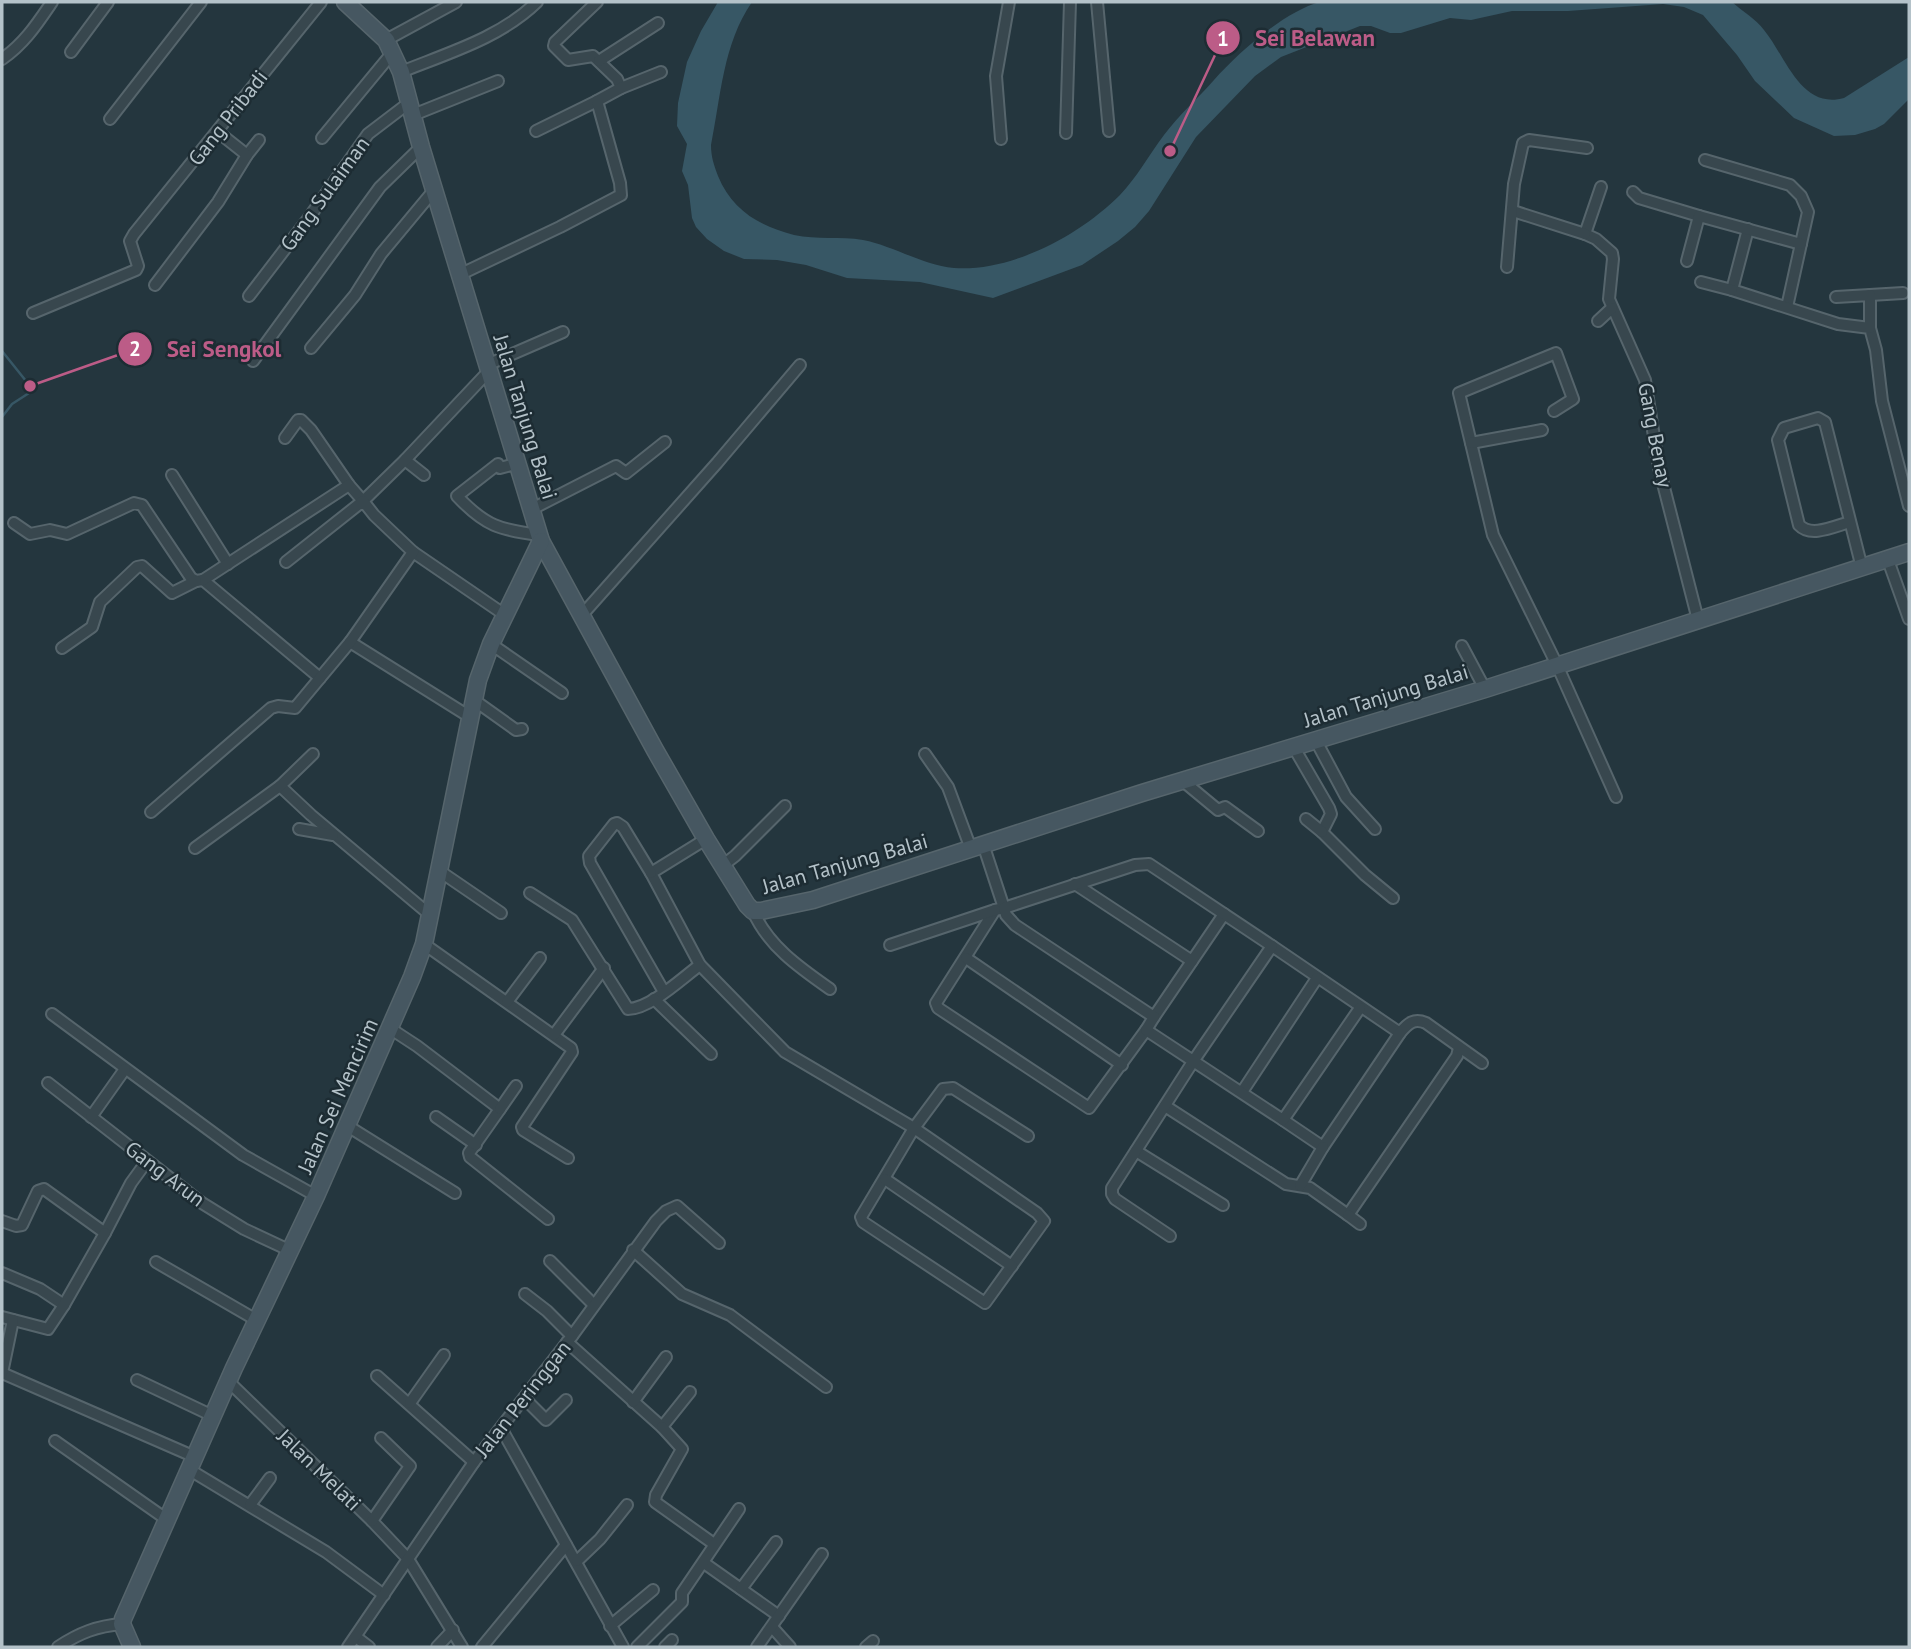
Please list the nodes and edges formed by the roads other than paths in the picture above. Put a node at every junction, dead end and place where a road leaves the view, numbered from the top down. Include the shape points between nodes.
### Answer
1 (51, 2) edge
2 (108, 2) edge
3 (201, 2) edge
4 (321, 2) edge
5 (345, 2) edge
6 (456, 2) edge
7 (537, 2) edge
8 (597, 2) edge
9 (1009, 2) edge
10 (1070, 2) edge
11 (1097, 2) edge
12 (658, 23) dead end
13 (390, 46) junction
14 (71, 52) dead end
15 (2, 59) edge
16 (600, 61) junction
17 (401, 72) junction
18 (662, 72) dead end
19 (498, 81) dead end
20 (621, 88) junction
21 (597, 101) junction
22 (411, 108) junction
23 (110, 119) dead end
24 (536, 131) dead end
25 (1109, 131) dead end
26 (218, 132) junction
27 (1066, 133) dead end
28 (322, 138) dead end
29 (1001, 139) dead end
30 (259, 140) dead end
31 (421, 147) junction
32 (1587, 148) dead end
33 (247, 155) junction
34 (1705, 160) dead end
35 (1601, 187) dead end
36 (435, 189) junction
37 (1633, 192) dead end
38 (1513, 211) junction
39 (1699, 216) junction
40 (1748, 229) junction
41 (1584, 234) junction
42 (1801, 244) junction
43 (1687, 261) dead end
44 (1507, 267) dead end
45 (461, 274) junction
46 (1701, 282) dead end
47 (155, 285) dead end
48 (1732, 290) junction
49 (1902, 293) dead end
50 (1870, 295) junction
51 (249, 296) dead end
52 (1836, 297) dead end
53 (1612, 307) junction
54 (1787, 307) junction
55 (33, 313) dead end
56 (1598, 321) dead end
57 (1870, 328) junction
58 (563, 332) dead end
59 (311, 348) dead end
60 (253, 361) dead end
61 (800, 365) dead end
62 (487, 368) junction
63 (1554, 411) dead end
64 (1542, 430) dead end
65 (285, 438) dead end
66 (665, 442) dead end
67 (1471, 443) junction
68 (405, 460) junction
69 (519, 463) junction
70 (172, 475) dead end
71 (424, 475) dead end
72 (349, 485) junction
73 (363, 501) junction
74 (1909, 506) edge
75 (532, 509) junction
76 (1850, 522) junction
77 (14, 523) dead end
78 (540, 538) junction
79 (413, 552) junction
80 (1909, 552) edge
81 (1888, 560) junction
82 (286, 562) dead end
83 (228, 564) junction
84 (1862, 568) junction
85 (200, 580) junction
86 (505, 615) junction
87 (582, 615) junction
88 (1909, 619) edge
89 (1698, 620) junction
90 (350, 642) junction
91 (491, 644) junction
92 (1462, 646) dead end
93 (62, 648) dead end
94 (1557, 665) junction
95 (320, 678) junction
96 (1485, 689) junction
97 (562, 693) dead end
98 (474, 700) junction
99 (470, 717) junction
100 (522, 729) dead end
101 (1315, 739) junction
102 (1293, 746) junction
103 (313, 754) dead end
104 (925, 754) dead end
105 (1183, 781) junction
106 (280, 786) junction
107 (1616, 797) dead end
108 (785, 806) dead end
109 (151, 812) dead end
110 (1306, 819) dead end
111 (299, 829) dead end
112 (1375, 829) dead end
113 (1258, 831) dead end
114 (1322, 832) junction
115 (335, 836) junction
116 (706, 839) junction
117 (977, 846) junction
118 (195, 848) dead end
119 (722, 866) junction
120 (438, 870) junction
121 (650, 873) junction
122 (1075, 884) junction
123 (530, 893) dead end
124 (1393, 898) dead end
125 (999, 909) junction
126 (753, 911) junction
127 (501, 913) dead end
128 (429, 914) junction
129 (1224, 914) junction
130 (424, 944) junction
131 (890, 945) dead end
132 (1272, 946) junction
133 (540, 958) dead end
134 (966, 958) junction
135 (1192, 961) junction
136 (700, 965) junction
137 (604, 968) junction
138 (1317, 978) junction
139 (830, 989) dead end
140 (659, 995) junction
141 (507, 1002) junction
142 (1360, 1008) junction
143 (52, 1014) dead end
144 (1154, 1017) junction
145 (391, 1029) junction
146 (1146, 1030) junction
147 (1400, 1033) junction
148 (554, 1035) junction
149 (1459, 1048) junction
150 (711, 1054) dead end
151 (1194, 1060) junction
152 (1482, 1063) dead end
153 (1122, 1065) junction
154 (125, 1069) junction
155 (48, 1083) dead end
156 (516, 1086) dead end
157 (1242, 1092) junction
158 (1164, 1106) junction
159 (500, 1109) junction
160 (436, 1116) dead end
161 (91, 1117) junction
162 (1283, 1120) junction
163 (346, 1125) junction
164 (914, 1128) junction
165 (1028, 1136) dead end
166 (476, 1145) junction
167 (1323, 1147) junction
168 (1136, 1151) junction
169 (568, 1158) dead end
170 (147, 1161) junction
171 (885, 1179) junction
172 (1300, 1186) junction
173 (455, 1193) dead end
174 (316, 1196) junction
175 (1223, 1205) dead end
176 (1348, 1216) junction
177 (548, 1219) dead end
178 (2, 1221) edge
179 (1360, 1224) dead end
180 (104, 1233) junction
181 (1170, 1236) dead end
182 (719, 1243) dead end
183 (633, 1250) junction
184 (291, 1251) junction
185 (550, 1261) dead end
186 (156, 1262) dead end
187 (1012, 1266) junction
188 (2, 1273) edge
189 (525, 1294) dead end
190 (594, 1305) junction
191 (64, 1306) junction
192 (8, 1318) edge
193 (258, 1321) junction
194 (569, 1339) junction
195 (444, 1355) dead end
196 (666, 1357) dead end
197 (2, 1373) edge
198 (377, 1376) dead end
199 (137, 1380) dead end
200 (229, 1382) junction
201 (826, 1387) dead end
202 (690, 1392) dead end
203 (524, 1398) junction
204 (566, 1400) dead end
205 (633, 1402) junction
206 (410, 1403) junction
207 (213, 1416) junction
208 (662, 1427) junction
209 (501, 1429) junction
210 (382, 1438) dead end
211 (55, 1441) dead end
212 (474, 1462) junction
213 (193, 1464) junction
214 (271, 1478) dead end
215 (250, 1505) junction
216 (627, 1505) dead end
217 (739, 1509) dead end
218 (166, 1519) junction
219 (373, 1521) junction
220 (776, 1542) dead end
221 (714, 1544) junction
222 (566, 1545) junction
223 (822, 1554) dead end
224 (408, 1559) junction
225 (577, 1561) junction
226 (704, 1563) junction
227 (741, 1589) junction
228 (653, 1590) dead end
229 (384, 1595) junction
230 (779, 1616) junction
231 (122, 1624) junction
232 (610, 1626) junction
233 (772, 1627) junction
234 (453, 1630) junction
235 (356, 1637) junction
236 (58, 1647) edge
237 (132, 1647) edge
238 (348, 1647) edge
239 (369, 1647) edge
240 (437, 1647) edge
241 (462, 1647) edge
242 (482, 1647) edge
243 (623, 1647) edge
244 (637, 1647) edge
245 (757, 1647) edge
246 (790, 1647) edge

1 - 15 street via 23,42
2 - 14 street
3 - 23 street
4 - 26 street, Gang Pribadi
5 - 13 street, Jalan Tanjung Balai
6 - 13 street
7 - 17 street via 500,31
8 - 16 street via 554,45 568,60 591,55
9 - 29 street via 996,76
10 - 27 street
11 - 25 street
12 - 16 street
13 - 17 street, Jalan Tanjung Balai
13 - 28 street
16 - 20 street
17 - 22 street, Jalan Tanjung Balai
18 - 20 street
19 - 22 street, Gang Sulaiman
20 - 21 street
21 - 24 street
21 - 45 street via 621,195
22 - 31 street, Jalan Tanjung Balai
22 - 51 street, Gang Sulaiman via 368,134
26 - 33 street
26 - 55 street, Gang Pribadi via 134,234 130,242 138,266 134,272
30 - 33 street
31 - 36 street, Jalan Tanjung Balai
31 - 60 street via 380,187
32 - 38 street via 1523,143
33 - 47 street
34 - 42 street via 1790,185 1808,212
35 - 41 street
36 - 45 street, Jalan Tanjung Balai
36 - 59 street
37 - 39 street via 1639,198
38 - 41 street
38 - 44 street
39 - 40 street
39 - 43 street
40 - 42 street
40 - 48 street
41 - 53 street, Gang Benay via 1612,253
42 - 54 street
45 - 62 street, Jalan Tanjung Balai
46 - 48 street
48 - 54 street
49 - 50 street
50 - 52 street
50 - 57 street
53 - 56 street
53 - 89 street, Gang Benay via 1645,380 1659,468
54 - 57 street via 1838,324
57 - 74 street via 1882,401
58 - 62 street
61 - 87 street
62 - 68 street
62 - 69 street, Jalan Tanjung Balai
63 - 67 street via 1573,399 1556,353 1459,393
64 - 67 street
65 - 72 street via 301,420
66 - 75 street via 626,473 616,466
67 - 94 street via 1493,535
68 - 71 street
68 - 73 street
69 - 75 street, Jalan Tanjung Balai
69 - 78 street via 500,468 498,464 457,496 497,528
70 - 83 street
72 - 73 street
72 - 83 street
73 - 79 street
73 - 82 street
75 - 78 street, Jalan Tanjung Balai
76 - 76 street via 1825,422 1818,418 1784,428 1778,440 1799,525 1814,531
76 - 84 street
77 - 85 street via 30,534 50,530 67,534 134,503 142,505 187,573
78 - 86 street, Jalan Sei Mencirim
78 - 87 street, Jalan Tanjung Balai
79 - 86 street
79 - 90 street
80 - 81 street, Jalan Tanjung Balai
81 - 84 street, Jalan Tanjung Balai
81 - 88 street
83 - 85 street
84 - 89 street, Jalan Tanjung Balai
85 - 93 street via 172,593 142,566 137,567 100,602 92,627
85 - 95 street
86 - 91 street, Jalan Sei Mencirim
87 - 116 street, Jalan Tanjung Balai
89 - 94 street, Jalan Tanjung Balai
90 - 95 street
90 - 99 street
91 - 97 street
91 - 98 street, Jalan Sei Mencirim
92 - 96 street
94 - 96 street, Jalan Tanjung Balai
94 - 107 street
95 - 109 street via 295,708 271,708
96 - 101 street, Jalan Tanjung Balai
98 - 99 street, Jalan Sei Mencirim
98 - 100 street via 516,730
99 - 120 street, Jalan Sei Mencirim
101 - 102 street, Jalan Tanjung Balai
101 - 112 street via 1346,797
102 - 105 street, Jalan Tanjung Balai
102 - 114 street via 1329,808 1331,814
103 - 106 street
104 - 117 street via 948,787
105 - 113 street via 1218,810 1225,807
105 - 117 street, Jalan Tanjung Balai
106 - 115 street
106 - 118 street
108 - 119 street
110 - 114 street
111 - 115 street
114 - 124 street
115 - 128 street
116 - 119 street, Jalan Tanjung Balai
116 - 121 street
117 - 125 street
117 - 126 street, Jalan Tanjung Balai via 813,900
119 - 126 street, Jalan Tanjung Balai
120 - 127 street
120 - 128 street, Jalan Sei Mencirim
121 - 136 street
121 - 140 street via 617,823 589,856
122 - 125 street
122 - 129 street via 1149,864
122 - 135 street
123 - 137 street via 572,920
125 - 131 street
125 - 134 street
125 - 144 street via 1015,925
126 - 139 street via 761,928 788,958
128 - 130 street, Jalan Sei Mencirim
129 - 132 street
129 - 135 street
130 - 141 street
130 - 145 street, Jalan Sei Mencirim
132 - 138 street
132 - 151 street
133 - 141 street
134 - 153 street
134 - 153 street via 936,1003 939,1009 1087,1108
135 - 144 street
136 - 140 street
136 - 164 street via 785,1052
137 - 140 street via 628,1009
137 - 148 street
138 - 142 street
138 - 157 street
140 - 150 street
141 - 148 street
142 - 147 street
142 - 162 street
143 - 154 street
144 - 146 street
145 - 159 street
145 - 163 street, Jalan Sei Mencirim
146 - 151 street
146 - 153 street
147 - 149 street via 1419,1020
147 - 167 street
148 - 169 street via 573,1050 522,1127
149 - 152 street
149 - 176 street
151 - 157 street
151 - 158 street
154 - 161 street
154 - 174 street via 243,1156
155 - 161 street, Gang Arun
156 - 159 street
157 - 162 street
158 - 168 street
158 - 172 street via 1286,1184
159 - 166 street
160 - 166 street
161 - 170 street, Gang Arun
162 - 167 street
163 - 173 street
163 - 174 street, Jalan Sei Mencirim
164 - 165 street via 948,1087
164 - 171 street
164 - 187 street via 1043,1218
166 - 177 street via 470,1157
167 - 172 street
168 - 175 street
168 - 181 street via 1112,1194
170 - 180 street
170 - 184 street, Gang Arun via 202,1203
171 - 187 street
171 - 187 street via 861,1217 865,1224 982,1303
172 - 176 street via 1310,1188
174 - 184 street, Jalan Sei Mencirim
176 - 179 street
178 - 180 street via 20,1227 38,1191 44,1189
180 - 191 street
182 - 183 street, Jalan Peringgan via 677,1206 656,1221
183 - 190 street, Jalan Peringgan
183 - 201 street via 682,1294 730,1315
184 - 193 street, Jalan Sei Mencirim
185 - 190 street
186 - 193 street
188 - 191 street via 40,1289
189 - 194 street via 547,1311
190 - 194 street, Jalan Peringgan
191 - 192 street via 48,1329
192 - 197 street
193 - 200 street, Jalan Sei Mencirim
194 - 203 street, Jalan Peringgan
194 - 205 street
195 - 206 street
196 - 205 street
197 - 213 street
198 - 206 street
199 - 207 street
200 - 207 street, Jalan Sei Mencirim
200 - 219 street, Jalan Melati
202 - 208 street
203 - 204 street via 546,1420
203 - 209 street, Jalan Peringgan
205 - 208 street
206 - 212 street
207 - 213 street, Jalan Sei Mencirim
208 - 221 street via 682,1450 654,1502
209 - 212 street, Jalan Peringgan
209 - 222 street
210 - 219 street via 410,1466
211 - 218 street
212 - 224 street, Jalan Peringgan
213 - 215 street
213 - 218 street, Jalan Sei Mencirim
214 - 215 street
215 - 229 street
216 - 225 street
217 - 221 street
218 - 231 street, Jalan Sei Mencirim
219 - 224 street, Jalan Melati
220 - 227 street
221 - 226 street
222 - 225 street
222 - 242 street
223 - 230 street
224 - 229 street, Jalan Peringgan
224 - 234 street, Jalan Melati
225 - 232 street
226 - 227 street
226 - 244 street via 682,1593 682,1602
227 - 230 street
228 - 232 street
229 - 235 street, Jalan Peringgan
230 - 233 street
231 - 236 street via 77,1634
231 - 237 street
232 - 243 street
233 - 245 street
233 - 246 street
234 - 240 street
234 - 241 street, Jalan Melati
235 - 238 street, Jalan Peringgan
235 - 239 street

